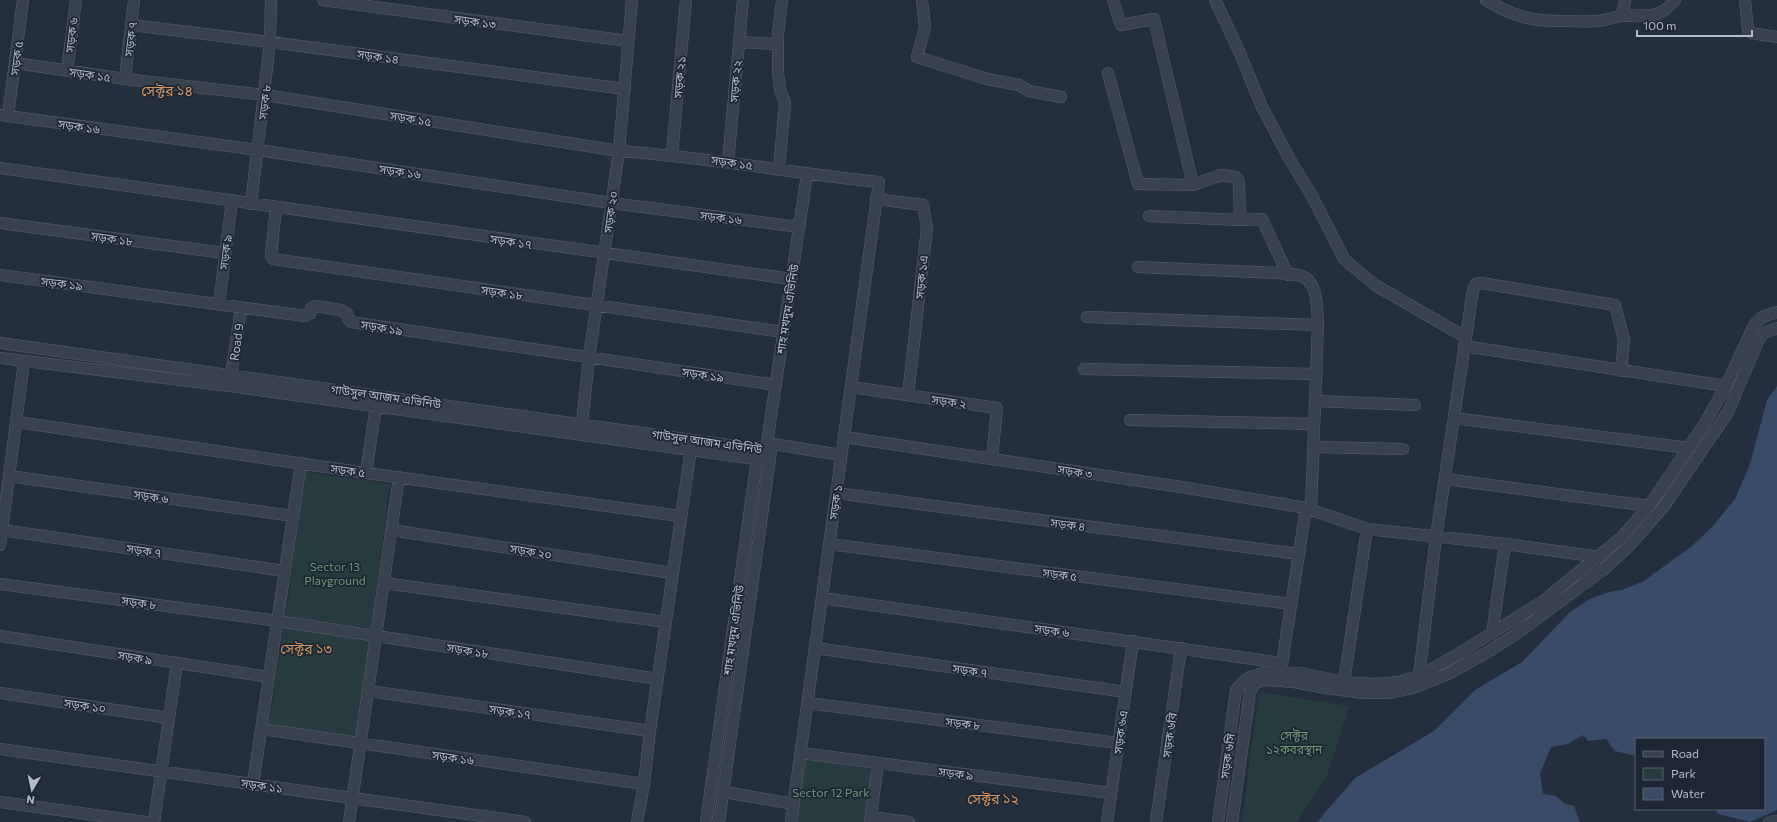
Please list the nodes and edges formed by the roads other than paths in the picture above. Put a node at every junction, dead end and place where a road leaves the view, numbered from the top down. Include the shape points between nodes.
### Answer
1 (23, 0) edge
2 (76, 0) edge
3 (134, 0) edge
4 (271, 0) edge
5 (323, 0) edge
6 (632, 0) edge
7 (686, 0) edge
8 (743, 0) edge
9 (782, 0) edge
10 (922, 0) edge
11 (1113, 0) edge
12 (1215, 0) edge
13 (1486, 0) edge
14 (1625, 0) edge
15 (1675, 0) edge
16 (1745, 0) edge
17 (1622, 16) junction
18 (131, 25) junction
19 (1777, 37) edge
20 (628, 41) junction
21 (270, 42) junction
22 (739, 42) junction
23 (778, 44) junction
24 (15, 63) junction
25 (67, 70) junction
26 (1108, 73) dead end
27 (125, 79) junction
28 (625, 89) junction
29 (264, 95) junction
30 (1061, 97) dead end
31 (4, 116) edge
32 (258, 150) junction
33 (619, 151) junction
34 (672, 154) junction
35 (728, 162) junction
36 (0, 168) edge
37 (779, 169) junction
38 (807, 174) junction
39 (879, 182) joint
40 (1193, 185) junction
41 (876, 199) junction
42 (232, 200) junction
43 (611, 202) junction
44 (251, 204) junction
45 (276, 207) junction
46 (1150, 216) dead end
47 (1240, 220) junction
48 (0, 223) edge
49 (800, 227) junction
50 (224, 253) junction
51 (604, 254) junction
52 (1138, 267) dead end
53 (0, 275) edge
54 (1288, 275) junction
55 (791, 279) junction
56 (219, 304) junction
57 (596, 305) junction
58 (241, 308) junction
59 (1777, 312) edge
60 (1088, 318) dead end
61 (1318, 325) junction
62 (1777, 328) edge
63 (783, 332) junction
64 (1465, 342) junction
65 (0, 344) edge
66 (0, 358) edge
67 (589, 358) junction
68 (24, 362) junction
69 (1084, 368) dead end
70 (1621, 371) junction
71 (1317, 374) junction
72 (231, 375) junction
73 (776, 385) junction
74 (1726, 386) junction
75 (851, 387) junction
76 (908, 395) junction
77 (376, 400) junction
78 (1316, 401) junction
79 (1415, 405) dead end
80 (1454, 418) junction
81 (1130, 420) dead end
82 (17, 422) junction
83 (582, 423) junction
84 (1314, 424) junction
85 (844, 437) junction
86 (1313, 447) junction
87 (1690, 448) junction
88 (690, 449) junction
89 (1403, 449) dead end
90 (765, 452) junction
91 (841, 455) junction
92 (992, 458) junction
93 (302, 463) junction
94 (366, 473) junction
95 (9, 476) junction
96 (399, 477) junction
97 (1445, 479) junction
98 (836, 493) junction
99 (1649, 506) junction
100 (1308, 509) junction
101 (293, 516) junction
102 (680, 516) junction
103 (1367, 529) junction
104 (2, 530) junction
105 (391, 530) junction
106 (1436, 537) junction
107 (829, 544) junction
108 (1505, 544) junction
109 (0, 545) edge
110 (1299, 554) junction
111 (1600, 557) junction
112 (285, 571) junction
113 (672, 573) junction
114 (384, 583) junction
115 (0, 584) edge
116 (822, 598) junction
117 (737, 602) junction
118 (750, 604) junction
119 (1291, 604) junction
120 (278, 621) junction
121 (666, 622) junction
122 (1492, 634) junction
123 (0, 636) edge
124 (378, 636) junction
125 (1133, 641) junction
126 (815, 648) junction
127 (1181, 648) junction
128 (1250, 658) junction
129 (177, 663) junction
130 (1281, 667) junction
131 (1419, 676) junction
132 (269, 678) junction
133 (658, 679) junction
134 (1252, 682) junction
135 (1344, 682) junction
136 (369, 691) junction
137 (1126, 692) junction
138 (0, 693) edge
139 (808, 703) junction
140 (169, 718) junction
141 (262, 729) junction
142 (650, 731) junction
143 (361, 743) junction
144 (1118, 743) junction
145 (0, 749) edge
146 (801, 753) junction
147 (878, 764) junction
148 (162, 771) junction
149 (253, 784) junction
150 (644, 784) junction
151 (724, 792) junction
152 (1111, 794) junction
153 (1221, 796) junction
154 (353, 798) junction
155 (1235, 798) junction
156 (0, 802) edge
157 (709, 802) junction
158 (722, 804) junction
159 (794, 804) junction
160 (871, 820) edge
161 (146, 822) edge
162 (154, 822) edge
163 (350, 822) edge
164 (525, 822) edge
165 (637, 822) edge
166 (706, 822) edge
167 (720, 822) edge
168 (791, 822) edge
169 (909, 822) edge
170 (1107, 822) edge
171 (1156, 822) edge
172 (1218, 822) edge
173 (1232, 822) edge
174 (1768, 822) edge
175 (1777, 822) edge

1 - 24 street, সড়ক ৫
2 - 25 street, সড়ক ৬
3 - 18 street, সড়ক ৭
4 - 21 street, সড়ক ৮
5 - 20 street, সড়ক ১৩
6 - 20 street, সড়ক ২০
7 - 34 street, সড়ক ২১
8 - 22 street, সড়ক ২২
9 - 23 street
10 - 30 street via 925,27 917,57 987,79 1019,85 1029,91
11 - 40 street via 1121,26 1154,19
12 - 64 street via 1262,107 1344,259 1375,284
13 - 17 street via 1505,11 1541,21 1597,21
14 - 17 street
15 - 17 street via 1667,9 1656,15
16 - 19 street via 1748,31
18 - 21 street, সড়ক ১৪
18 - 27 street, সড়ক ৭
20 - 28 street, সড়ক ২০
21 - 28 street, সড়ক ১৪
21 - 29 street, সড়ক ৮
22 - 23 street
22 - 35 street, সড়ক ২২
23 - 37 street via 780,89 785,103
24 - 25 street, সড়ক ১৫
24 - 31 street, সড়ক ৫
25 - 27 street, সড়ক ১৫
26 - 40 street via 1138,184
27 - 29 street, সড়ক ১৫
28 - 33 street, সড়ক ২০
29 - 32 street, সড়ক ৮
29 - 33 street, সড়ক ১৫
31 - 32 street, সড়ক ১৬
32 - 43 street, সড়ক ১৬
32 - 44 street, সড়ক ৮
33 - 34 street, সড়ক ১৫
33 - 43 street, সড়ক ২০
34 - 35 street, সড়ক ১৫
35 - 37 street, সড়ক ১৫
36 - 42 street, সড়ক ১৭
37 - 38 street, সড়ক ১৫
38 - 39 street, সড়ক ১৫
38 - 49 street, শাহ মখদুম এভিনিউ
39 - 41 street, সড়ক ১
40 - 47 street via 1222,175 1236,177 1239,181
41 - 75 street, সড়ক ১
41 - 76 street, সড়ক ১এ via 923,205 926,228
42 - 44 street, সড়ক ১৭
42 - 50 street, সড়ক ৯
43 - 49 street, সড়ক ১৬
43 - 51 street, সড়ক ২০
44 - 45 street, সড়ক ১৭
45 - 51 street, সড়ক ১৭
45 - 57 street, সড়ক ১৮ via 271,256 273,259
46 - 47 street
47 - 54 street via 1264,221
48 - 50 street, সড়ক ১৮
49 - 55 street, শাহ মখদুম এভিনিউ
50 - 56 street, সড়ক ৯
51 - 55 street, সড়ক ১৭
51 - 57 street, সড়ক ২০
52 - 54 street
53 - 56 street, সড়ক ১৯
54 - 61 street via 1300,275 1310,283 1317,301
55 - 63 street, শাহ মখদুম এভিনিউ
56 - 58 street, সড়ক ১৯
57 - 63 street, সড়ক ১৮
57 - 67 street, সড়ক ২০
58 - 67 street, সড়ক ১৯ via 305,316 310,314 311,308 315,306 341,310 348,315 351,322
58 - 72 street, Road 9
59 - 74 street via 1762,317 1754,325
60 - 61 street
61 - 71 street
62 - 134 street via 1764,333 1759,339 1728,412 1664,506 1636,539 1603,570 1513,636 1448,674 1416,687 1390,693 1342,690 1281,680
63 - 73 street, শাহ মখদুম এভিনিউ
64 - 70 street
64 - 70 street via 1476,284 1612,304 1617,308 1624,340
64 - 80 street
65 - 72 street, গাউসুল আজম এভিনিউ
66 - 68 street, গাউসুল আজম এভিনিউ
67 - 73 street, সড়ক ১৯
67 - 83 street, সড়ক ২০
68 - 77 street, গাউসুল আজম এভিনিউ
68 - 82 street
69 - 71 street
70 - 74 street
71 - 78 street
72 - 77 street, গাউসুল আজম এভিনিউ
73 - 90 street, শাহ মখদুম এভিনিউ
74 - 87 street
75 - 76 street, সড়ক ২
75 - 85 street, সড়ক ১
76 - 92 street, সড়ক ২ via 996,408
77 - 83 street, গাউসুল আজম এভিনিউ
77 - 88 street, গাউসুল আজম এভিনিউ
77 - 94 street
78 - 79 street
78 - 84 street
80 - 87 street
80 - 97 street
81 - 84 street
82 - 93 street, সড়ক ৫
82 - 95 street
83 - 90 street, গাউসুল আজম এভিনিউ
84 - 86 street
85 - 91 street, সড়ক ১
85 - 92 street, সড়ক ৩
86 - 89 street
86 - 100 street
87 - 99 street
88 - 90 street, গাউসুল আজম এভিনিউ
88 - 102 street
90 - 91 street
90 - 117 street, শাহ মখদুম এভিনিউ
90 - 118 street, শাহ মখদুম এভিনিউ
91 - 98 street, সড়ক ১
92 - 100 street, সড়ক ৩
93 - 94 street, সড়ক ৫
93 - 101 street
94 - 96 street, সড়ক ৫
95 - 101 street, সড়ক ৬
95 - 104 street
96 - 102 street, সড়ক ৫
96 - 105 street
97 - 99 street
97 - 106 street
98 - 107 street, সড়ক ১
98 - 110 street, সড়ক ৪
99 - 111 street via 1622,537
100 - 103 street, সড়ক ৩
100 - 110 street
101 - 112 street
102 - 113 street
103 - 106 street, সড়ক ৩
103 - 135 street
104 - 109 street
104 - 112 street, সড়ক ৭
105 - 113 street, সড়ক ২০
105 - 114 street
106 - 108 street, সড়ক ৩
106 - 131 street
107 - 116 street, সড়ক ১
107 - 119 street, সড়ক ৫
108 - 111 street, সড়ক ৩
108 - 122 street
110 - 119 street
111 - 122 street via 1542,602
112 - 120 street
113 - 121 street
114 - 121 street
114 - 124 street
115 - 120 street, সড়ক ৮
116 - 125 street, সড়ক ৬
116 - 126 street, সড়ক ১
117 - 118 street
117 - 157 street, শাহ মখদুম এভিনিউ
118 - 151 street, শাহ মখদুম এভিনিউ
119 - 130 street
120 - 124 street, সড়ক ১৮
120 - 132 street
121 - 133 street
122 - 131 street
123 - 129 street, সড়ক ৯
124 - 133 street, সড়ক ১৮
124 - 136 street
125 - 127 street, সড়ক ৬
125 - 137 street, সড়ক ৬এ
126 - 137 street, সড়ক ৭
126 - 139 street, সড়ক ১
127 - 128 street, সড়ক ৬
127 - 171 street, সড়ক ৬বি
128 - 130 street, সড়ক ৬
128 - 134 street
129 - 132 street, সড়ক ৯
129 - 140 street
130 - 134 street
130 - 135 street
131 - 135 street via 1399,682 1375,684
132 - 141 street
133 - 142 street
134 - 153 street, সড়ক ৬সি via 1236,690
134 - 155 street, সড়ক ৬সি
136 - 142 street, সড়ক ১৭
136 - 143 street
137 - 144 street, সড়ক ৬এ
138 - 140 street, সড়ক ১০
139 - 144 street, সড়ক ৮
139 - 146 street, সড়ক ১
140 - 148 street
141 - 143 street, সড়ক ১৬
141 - 149 street
142 - 150 street
143 - 150 street, সড়ক ১৬
143 - 154 street
144 - 152 street, সড়ক ৬এ
145 - 148 street, সড়ক ১১
146 - 147 street, সড়ক ৯
146 - 159 street, সড়ক ১
147 - 152 street, সড়ক ৯
147 - 160 street
148 - 149 street, সড়ক ১১
148 - 162 street
149 - 154 street, সড়ক ১১
150 - 165 street
151 - 158 street, শাহ মখদুম এভিনিউ
151 - 159 street
152 - 170 street, সড়ক ৬এ
153 - 155 street
153 - 172 street, সড়ক ৬সি
154 - 163 street
154 - 164 street, সড়ক ১১
155 - 173 street, সড়ক ৬সি
156 - 161 street
157 - 158 street
157 - 166 street, শাহ মখদুম এভিনিউ
158 - 167 street, শাহ মখদুম এভিনিউ
159 - 168 street, সড়ক ১
160 - 169 street
174 - 175 street

